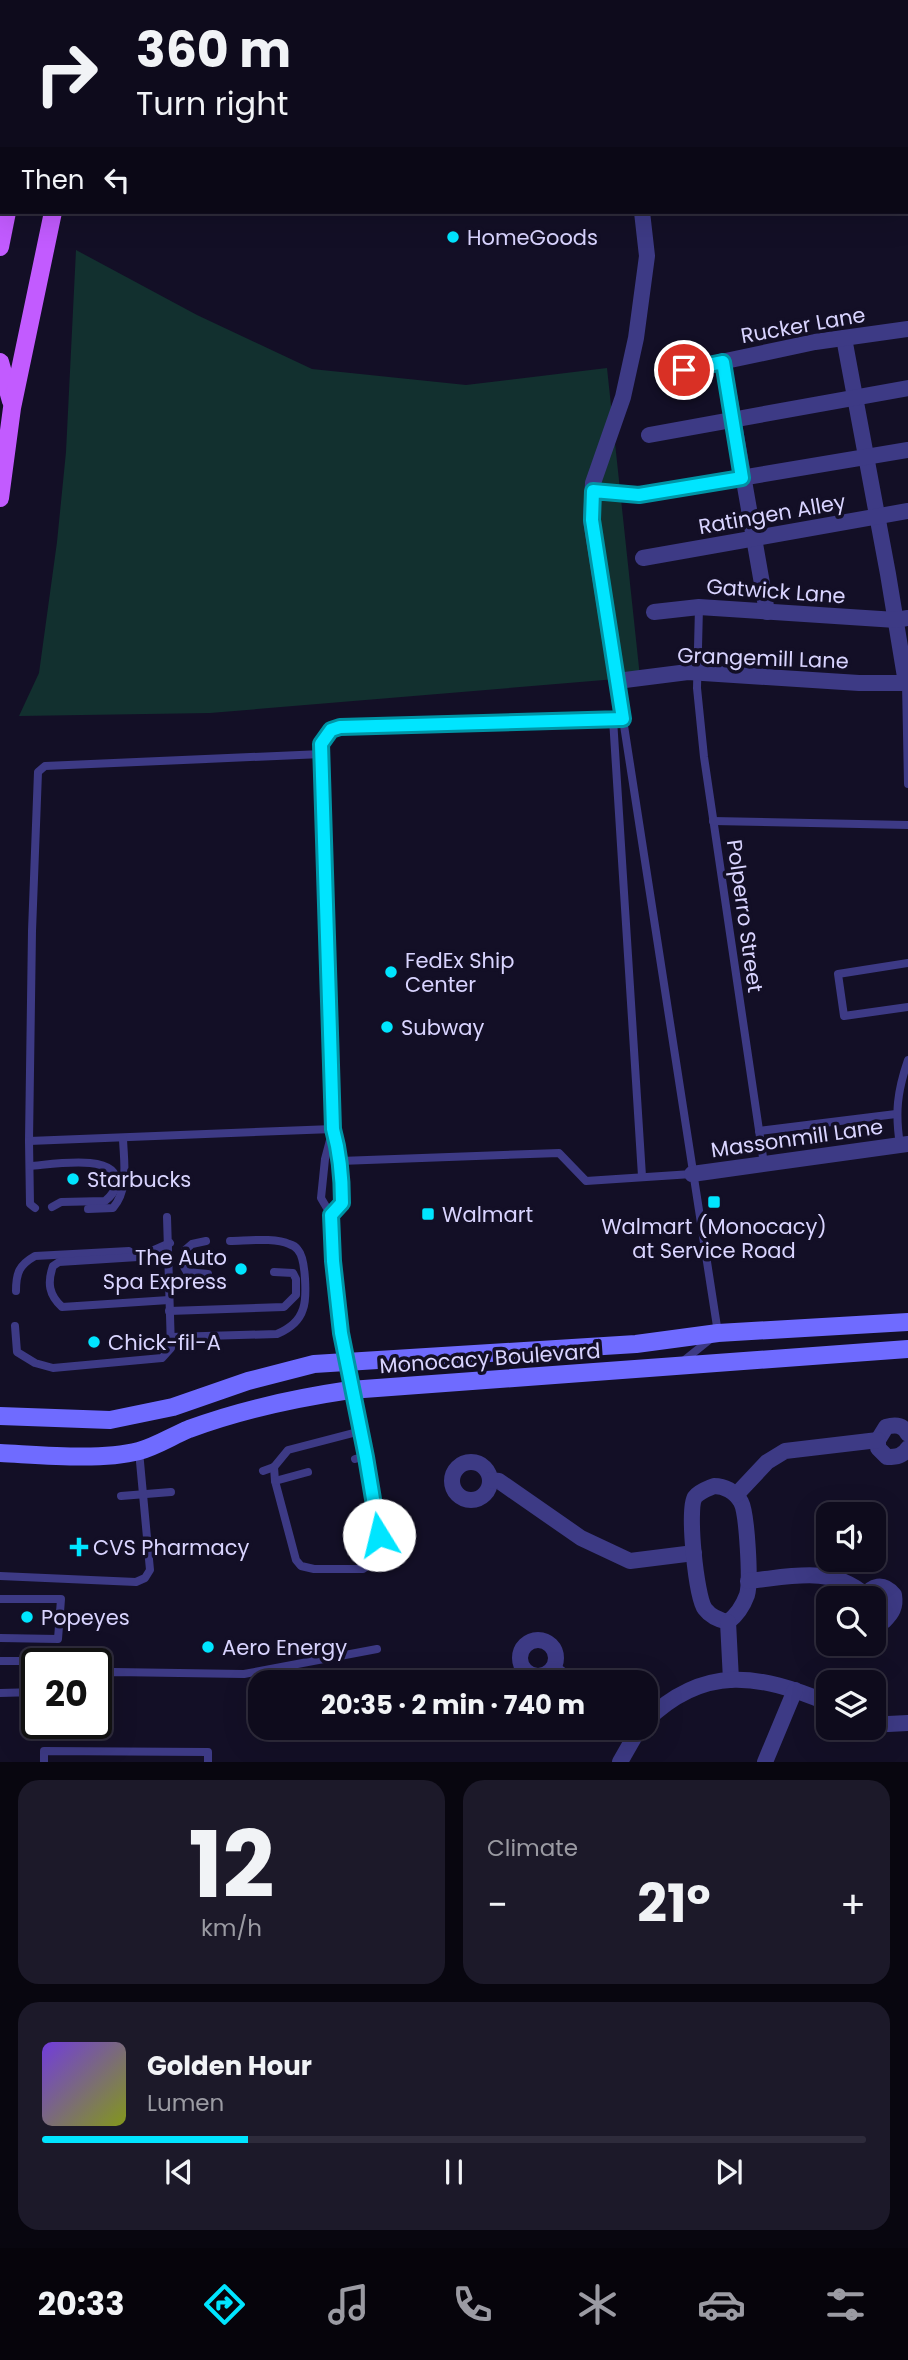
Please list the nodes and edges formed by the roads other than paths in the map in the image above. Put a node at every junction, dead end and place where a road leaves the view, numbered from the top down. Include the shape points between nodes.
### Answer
1 (7, 214) edge
2 (53, 214) edge
3 (642, 214) edge
4 (0, 247) edge
5 (908, 329) edge
6 (844, 338) junction
7 (0, 362) edge
8 (723, 362) junction
9 (664, 374) dead end
10 (908, 388) edge
11 (855, 398) junction
12 (12, 408) junction
13 (732, 420) junction
14 (649, 435) dead end
15 (908, 450) edge
16 (866, 458) junction
17 (742, 478) junction
18 (593, 491) junction
19 (0, 498) edge
20 (908, 511) edge
21 (876, 517) junction
22 (753, 539) junction
23 (643, 558) dead end
24 (699, 607) junction
25 (654, 612) dead end
26 (767, 612) junction
27 (902, 619) edge
28 (697, 673) junction
29 (617, 681) junction
30 (907, 683) edge
31 (618, 719) junction
32 (322, 754) junction
33 (908, 784) edge
34 (713, 821) junction
35 (908, 825) edge
36 (908, 963) edge
37 (908, 1007) edge
38 (908, 1060) edge
39 (896, 1114) junction
40 (333, 1129) junction
41 (759, 1131) junction
42 (123, 1139) junction
43 (29, 1141) junction
44 (904, 1145) edge
45 (340, 1161) junction
46 (764, 1164) junction
47 (30, 1166) junction
48 (692, 1174) junction
49 (642, 1176) junction
50 (52, 1207) dead end
51 (35, 1208) dead end
52 (88, 1209) dead end
53 (331, 1215) junction
54 (167, 1217) dead end
55 (206, 1241) dead end
56 (230, 1241) dead end
57 (170, 1243) junction
58 (138, 1257) junction
59 (274, 1272) dead end
60 (208, 1274) dead end
61 (16, 1290) dead end
62 (169, 1300) junction
63 (169, 1311) junction
64 (908, 1322) edge
65 (15, 1326) dead end
66 (718, 1333) junction
67 (171, 1337) junction
68 (908, 1349) edge
69 (347, 1362) junction
70 (677, 1366) junction
71 (353, 1390) junction
72 (0, 1416) edge
73 (361, 1431) junction
74 (908, 1434) edge
75 (878, 1440) junction
76 (908, 1448) edge
77 (139, 1451) junction
78 (0, 1453) edge
79 (366, 1457) junction
80 (355, 1460) dead end
81 (274, 1467) junction
82 (263, 1471) dead end
83 (308, 1472) dead end
84 (275, 1480) junction
85 (490, 1480) dead end
86 (171, 1492) dead end
87 (736, 1495) junction
88 (121, 1496) dead end
89 (142, 1496) junction
90 (694, 1553) junction
91 (0, 1576) edge
92 (748, 1581) junction
93 (854, 1586) edge
94 (886, 1588) edge
95 (0, 1599) edge
96 (886, 1619) edge
97 (728, 1622) junction
98 (0, 1638) edge
99 (377, 1649) dead end
100 (0, 1661) edge
101 (21, 1661) edge
102 (112, 1673) edge
103 (731, 1680) junction
104 (795, 1689) junction
105 (21, 1692) edge
106 (0, 1693) edge
107 (816, 1698) edge
108 (658, 1711) edge
109 (908, 1723) edge
110 (886, 1724) edge
111 (632, 1740) edge
112 (44, 1762) edge
113 (208, 1762) edge
114 (620, 1762) edge
115 (765, 1762) edge

1 - 4 main road
2 - 12 main road
3 - 18 street via 647,256 636,338
5 - 6 street, Rucker Lane
6 - 8 street, Rucker Lane
6 - 11 street
7 - 12 main road
8 - 9 street, Rucker Lane
8 - 13 street
10 - 11 street
11 - 13 street
11 - 16 street
12 - 19 main road
13 - 14 street
13 - 17 street
15 - 16 street
16 - 17 street
16 - 21 street
17 - 18 street via 639,495
17 - 22 street
18 - 29 street via 592,520
20 - 21 street, Ratingen Alley
21 - 22 street, Ratingen Alley
21 - 27 street
22 - 23 street, Ratingen Alley
22 - 26 street
24 - 25 street, Gatwick Lane
24 - 26 street, Gatwick Lane
24 - 28 lane, Polperro Street
26 - 27 street, Gatwick Lane
27 - 30 street
28 - 29 street, Grangemill Lane
28 - 30 street, Grangemill Lane
28 - 34 lane, Polperro Street
29 - 31 street
30 - 33 lane
31 - 32 lane via 340,727 325,736
31 - 48 lane
31 - 49 lane
32 - 40 lane
32 - 43 lane via 45,766 38,772
34 - 35 lane
34 - 41 lane, Polperro Street
36 - 37 lane via 838,974 844,1016
38 - 39 lane
39 - 41 lane
39 - 44 lane
40 - 42 lane
40 - 45 lane
40 - 53 lane via 321,1198
41 - 46 lane, Polperro Street
42 - 43 lane
42 - 52 lane via 121,1199 113,1208
43 - 47 lane
44 - 46 street, Massonmill Lane
45 - 49 lane via 559,1153 586,1181
45 - 53 lane via 342,1203
46 - 48 street, Massonmill Lane
47 - 50 lane via 87,1162 103,1164 117,1176 116,1188 105,1201 61,1202
47 - 51 lane via 30,1204
48 - 49 lane
48 - 66 lane
53 - 69 lane via 336,1299
54 - 57 lane
55 - 60 lane via 185,1250 184,1267 193,1274
56 - 67 lane via 287,1242 298,1250 305,1293 297,1319 277,1334
57 - 58 lane
57 - 62 lane
58 - 61 lane via 129,1251 35,1256 16,1273
58 - 62 lane via 60,1262 52,1266 49,1277 51,1297 62,1307
59 - 63 lane via 288,1271 296,1279 296,1295 284,1307
62 - 63 lane
63 - 67 lane
64 - 66 main road, Monocacy Boulevard
65 - 67 lane via 17,1352 53,1367 155,1359 169,1353
66 - 69 main road, Monocacy Boulevard via 623,1345
66 - 70 lane
68 - 70 main road, Monocacy Boulevard
69 - 71 lane
69 - 72 main road, Monocacy Boulevard via 287,1370 173,1407 110,1420
70 - 71 main road, Monocacy Boulevard
71 - 73 lane
71 - 77 main road, Monocacy Boulevard via 237,1415
73 - 79 lane
73 - 81 lane via 288,1450
74 - 75 street via 895,1424 886,1427
75 - 76 street via 878,1448 887,1457 904,1454
75 - 87 street via 785,1451 767,1462
77 - 78 main road, Monocacy Boulevard via 107,1455
77 - 89 lane
79 - 80 lane
79 - 84 lane via 380,1551 363,1569 314,1569 296,1560
81 - 82 lane
81 - 84 lane
83 - 84 lane
85 - 90 street via 499,1481 581,1538 630,1561
86 - 89 lane
87 - 90 street via 724,1486 713,1486 694,1498
87 - 92 street via 745,1518
88 - 89 lane
89 - 91 lane via 150,1570 141,1582
90 - 97 street via 704,1608
92 - 93 street via 822,1574
92 - 97 street via 744,1603
94 - 96 street via 894,1595 894,1609
95 - 98 lane via 61,1599 58,1639
97 - 103 street
99 - 102 lane via 244,1674
100 - 101 lane
103 - 104 street via 752,1679
103 - 108 street via 685,1692
104 - 107 street
104 - 115 street
105 - 106 lane
109 - 110 street
111 - 114 street
112 - 113 lane via 44,1751 208,1752

